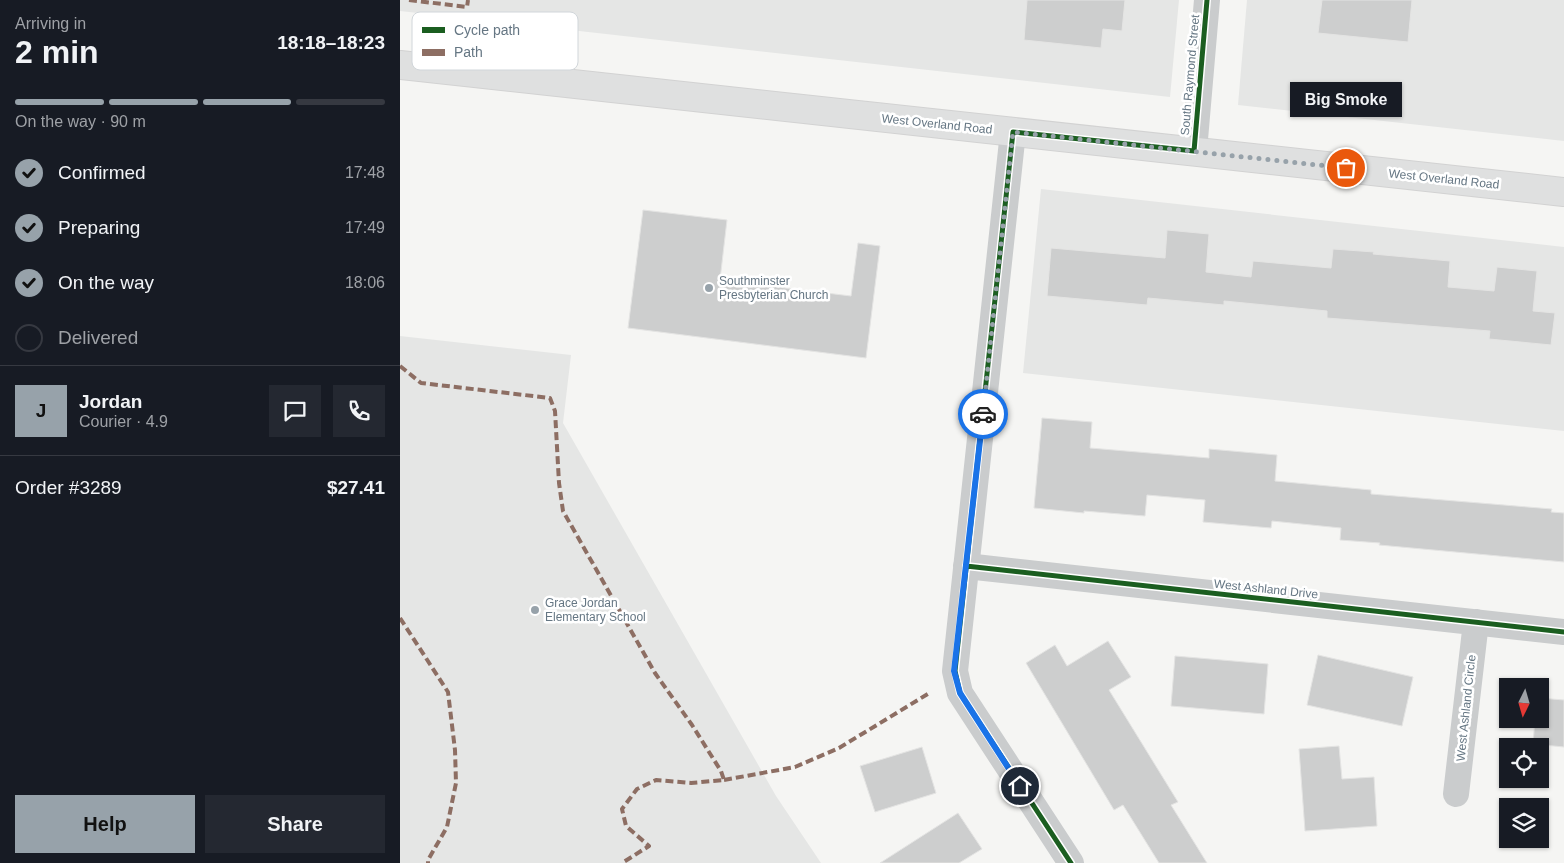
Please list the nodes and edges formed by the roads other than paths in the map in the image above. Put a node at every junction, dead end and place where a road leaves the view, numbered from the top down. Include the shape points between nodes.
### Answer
1 (1207, 0) edge
2 (446, 70) edge
3 (1013, 132) junction
4 (1194, 151) junction
5 (1564, 192) edge
6 (966, 566) junction
7 (1476, 622) junction
8 (1564, 632) edge
9 (1456, 794) dead end
10 (1071, 863) edge

1 - 4 street, South Raymond Street
2 - 3 main road, West Overland Road
3 - 4 main road, West Overland Road
3 - 6 street
4 - 5 main road, West Overland Road
6 - 7 street, West Ashland Drive
6 - 10 street via 954,671 960,693
7 - 8 street, West Ashland Drive
7 - 9 street, West Ashland Circle

